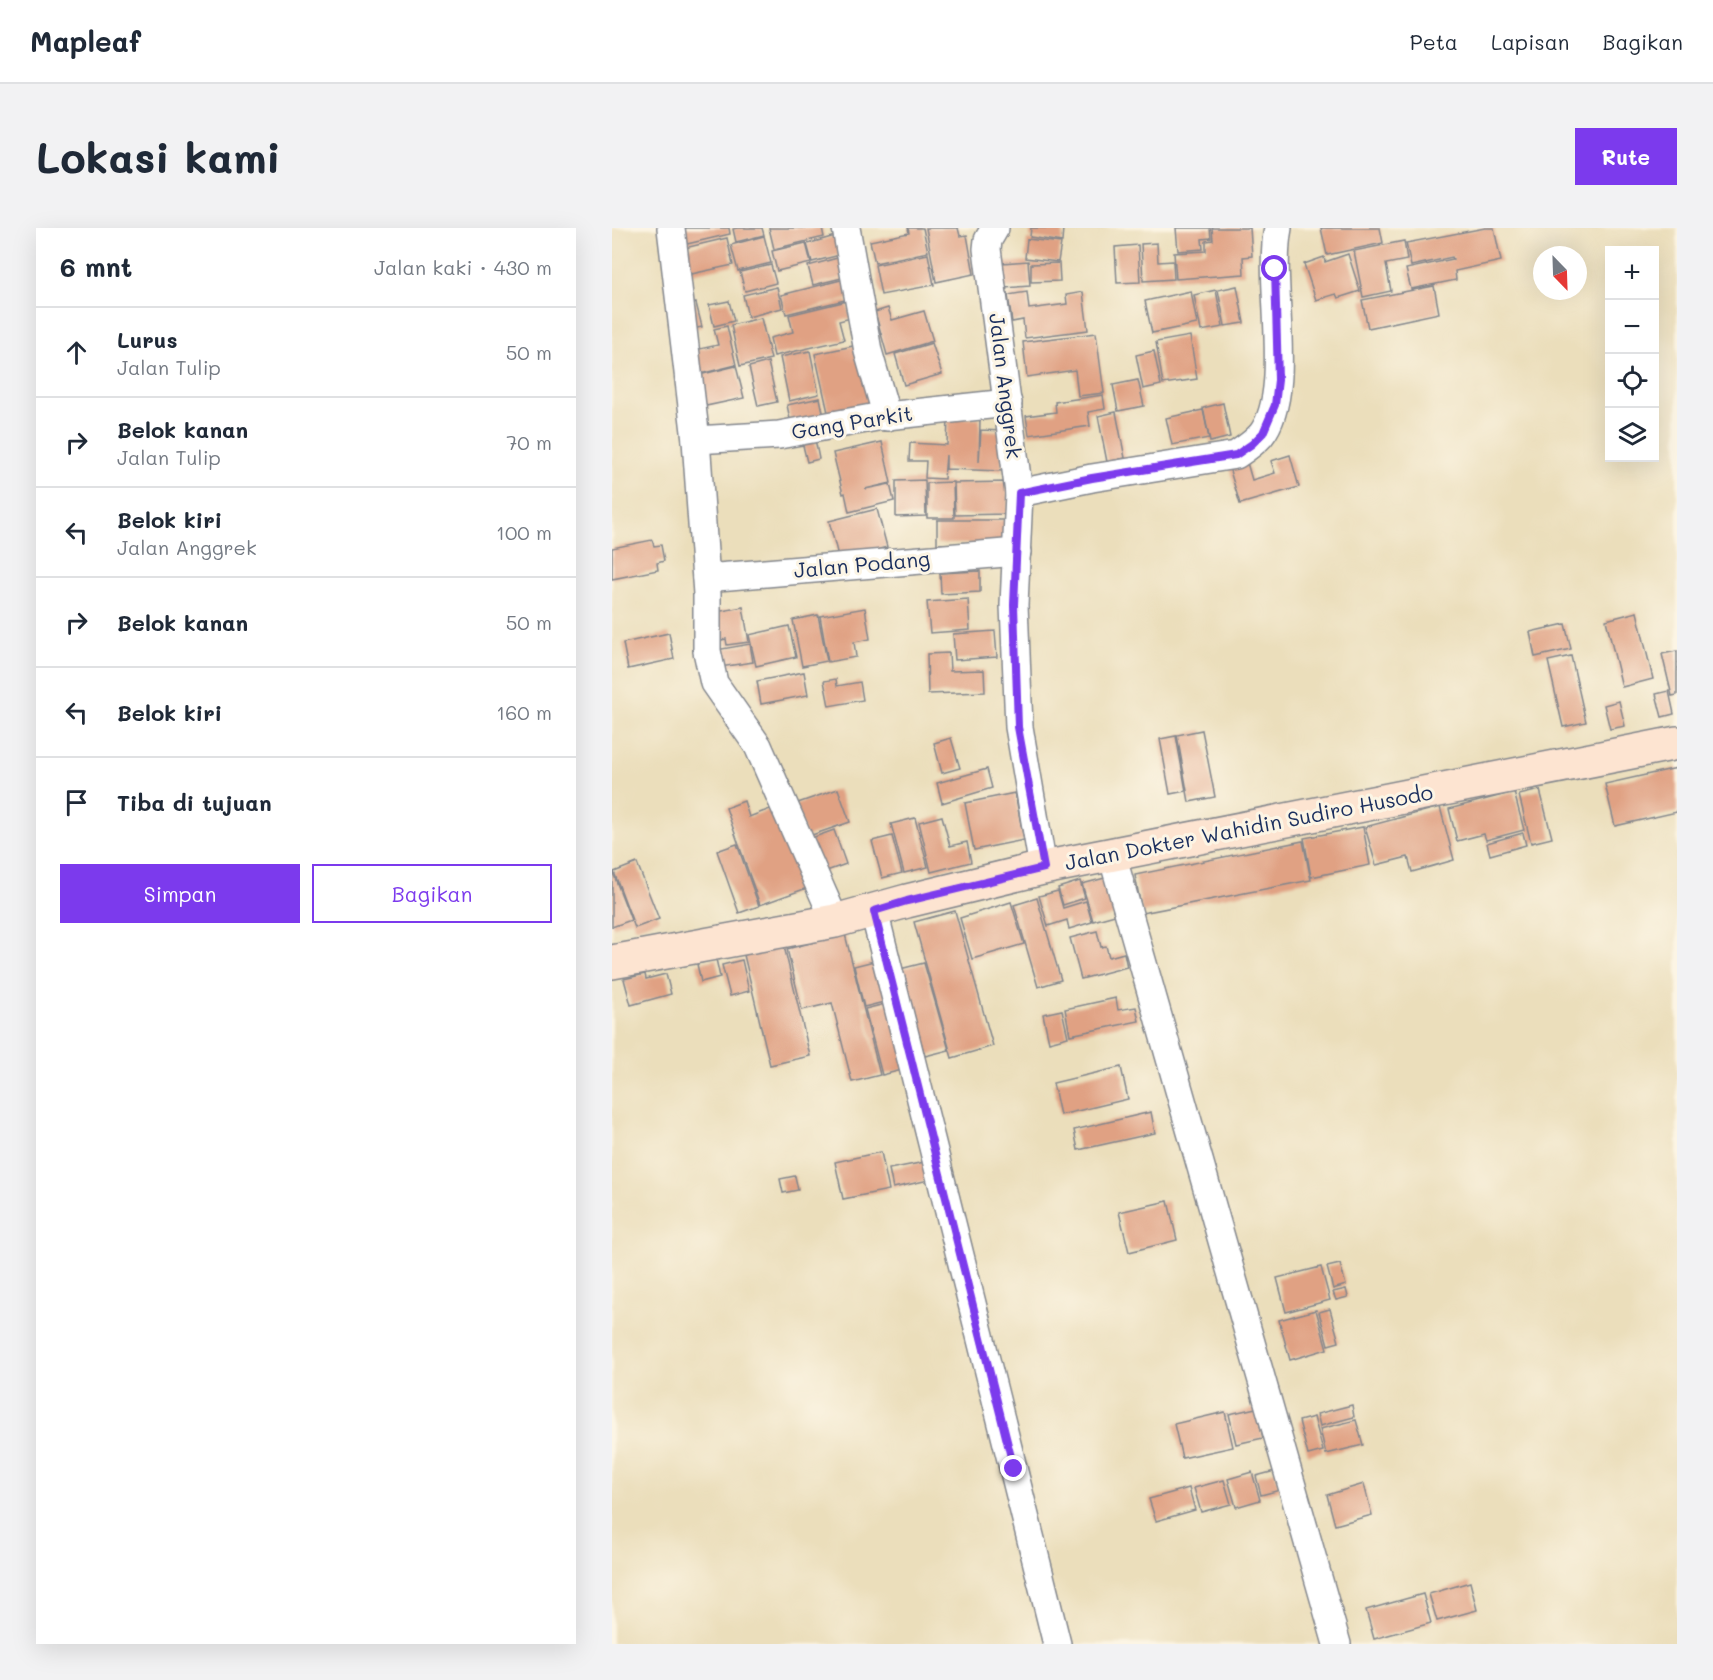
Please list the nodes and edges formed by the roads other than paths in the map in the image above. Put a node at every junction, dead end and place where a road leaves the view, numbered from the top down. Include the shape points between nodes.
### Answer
1 (671, 228) edge
2 (846, 228) edge
3 (994, 228) edge
4 (1278, 228) edge
5 (1008, 403) junction
6 (887, 417) junction
7 (696, 440) junction
8 (1019, 493) junction
9 (1017, 552) junction
10 (706, 578) junction
11 (1677, 743) edge
12 (1112, 855) junction
13 (1044, 868) junction
14 (874, 911) junction
15 (835, 921) junction
16 (612, 962) edge
17 (1058, 1644) edge
18 (1337, 1644) edge

1 - 7 street
2 - 6 street via 868,351
3 - 5 street, Jalan Anggrek via 987,249
4 - 8 street via 1278,380 1275,405 1263,433 1236,455
5 - 6 street, Gang Parkit
5 - 8 street, Jalan Anggrek
6 - 7 street, Gang Parkit via 779,435
7 - 10 street
8 - 9 street, Jalan Anggrek
9 - 10 street, Jalan Podang
9 - 13 street, Jalan Anggrek via 1014,605 1018,727
10 - 15 street via 707,651 714,683 758,746
11 - 12 main road, Jalan Dokter Wahidin Sudiro Husodo
12 - 13 main road, Jalan Dokter Wahidin Sudiro Husodo
12 - 18 street
13 - 14 main road, Jalan Dokter Wahidin Sudiro Husodo
14 - 15 main road, Jalan Dokter Wahidin Sudiro Husodo
14 - 17 street
15 - 16 main road, Jalan Dokter Wahidin Sudiro Husodo

